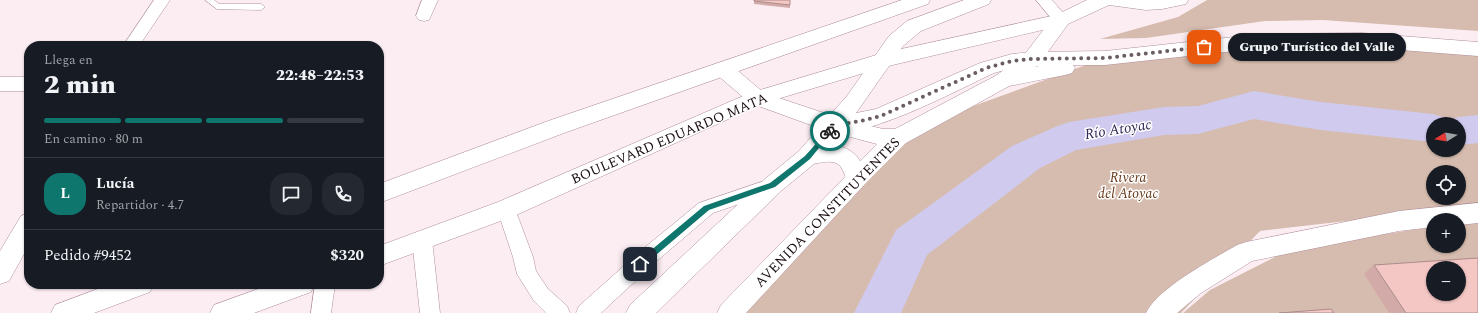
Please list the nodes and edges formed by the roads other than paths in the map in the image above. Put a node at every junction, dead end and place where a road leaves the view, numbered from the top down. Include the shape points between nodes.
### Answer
1 (162, 0) edge
2 (208, 0) edge
3 (430, 0) edge
4 (921, 0) edge
5 (982, 0) edge
6 (1044, 0) edge
7 (1103, 0) edge
8 (1114, 0) edge
9 (1179, 0) edge
10 (261, 7) dead end
11 (424, 16) dead end
12 (1061, 20) junction
13 (134, 41) edge
14 (1478, 49) edge
15 (1105, 58) junction
16 (1032, 59) junction
17 (883, 60) junction
18 (723, 69) junction
19 (1004, 80) junction
20 (0, 84) edge
21 (24, 84) edge
22 (757, 98) junction
23 (835, 125) junction
24 (898, 136) junction
25 (808, 157) junction
26 (857, 178) junction
27 (773, 185) junction
28 (384, 192) edge
29 (506, 208) junction
30 (1478, 213) edge
31 (24, 232) edge
32 (422, 240) junction
33 (384, 254) edge
34 (0, 273) edge
35 (128, 289) edge
36 (288, 289) edge
37 (324, 289) edge
38 (64, 313) edge
39 (223, 313) edge
40 (321, 313) edge
41 (430, 313) edge
42 (560, 313) edge
43 (586, 313) edge
44 (639, 313) edge
45 (730, 313) edge
46 (1159, 313) edge

1 - 13 street
2 - 10 lane via 217,6
3 - 11 street
4 - 18 main road
5 - 17 main road via 914,26 896,41
6 - 12 street
7 - 12 main road, BOULEVARD EDUARDO MATA
8 - 9 main road via 1156,5
12 - 16 main road, AVENIDA CONSTITUYENTES
12 - 17 main road, BOULEVARD EDUARDO MATA
14 - 15 main road via 1362,40 1262,40
15 - 16 main road
15 - 19 main road
16 - 19 main road, AVENIDA CONSTITUYENTES
16 - 23 main road via 986,68 881,116
17 - 22 main road, BOULEVARD EDUARDO MATA
17 - 23 main road
18 - 22 main road
18 - 28 main road via 556,127
19 - 24 main road, AVENIDA CONSTITUYENTES
20 - 21 main road
22 - 23 main road
22 - 29 main road, BOULEVARD EDUARDO MATA
23 - 24 main road via 883,137
23 - 25 main road
24 - 26 main road, AVENIDA CONSTITUYENTES
25 - 26 main road via 836,153 852,165
25 - 27 main road
26 - 45 main road, AVENIDA CONSTITUYENTES
27 - 43 street via 706,208
27 - 44 main road
29 - 32 main road, BOULEVARD EDUARDO MATA
29 - 42 street via 527,274 541,295
30 - 46 main road via 1399,221 1246,252 1192,285
31 - 34 main road
32 - 33 main road, BOULEVARD EDUARDO MATA
32 - 41 street
35 - 38 main road
36 - 39 main road
37 - 40 street

